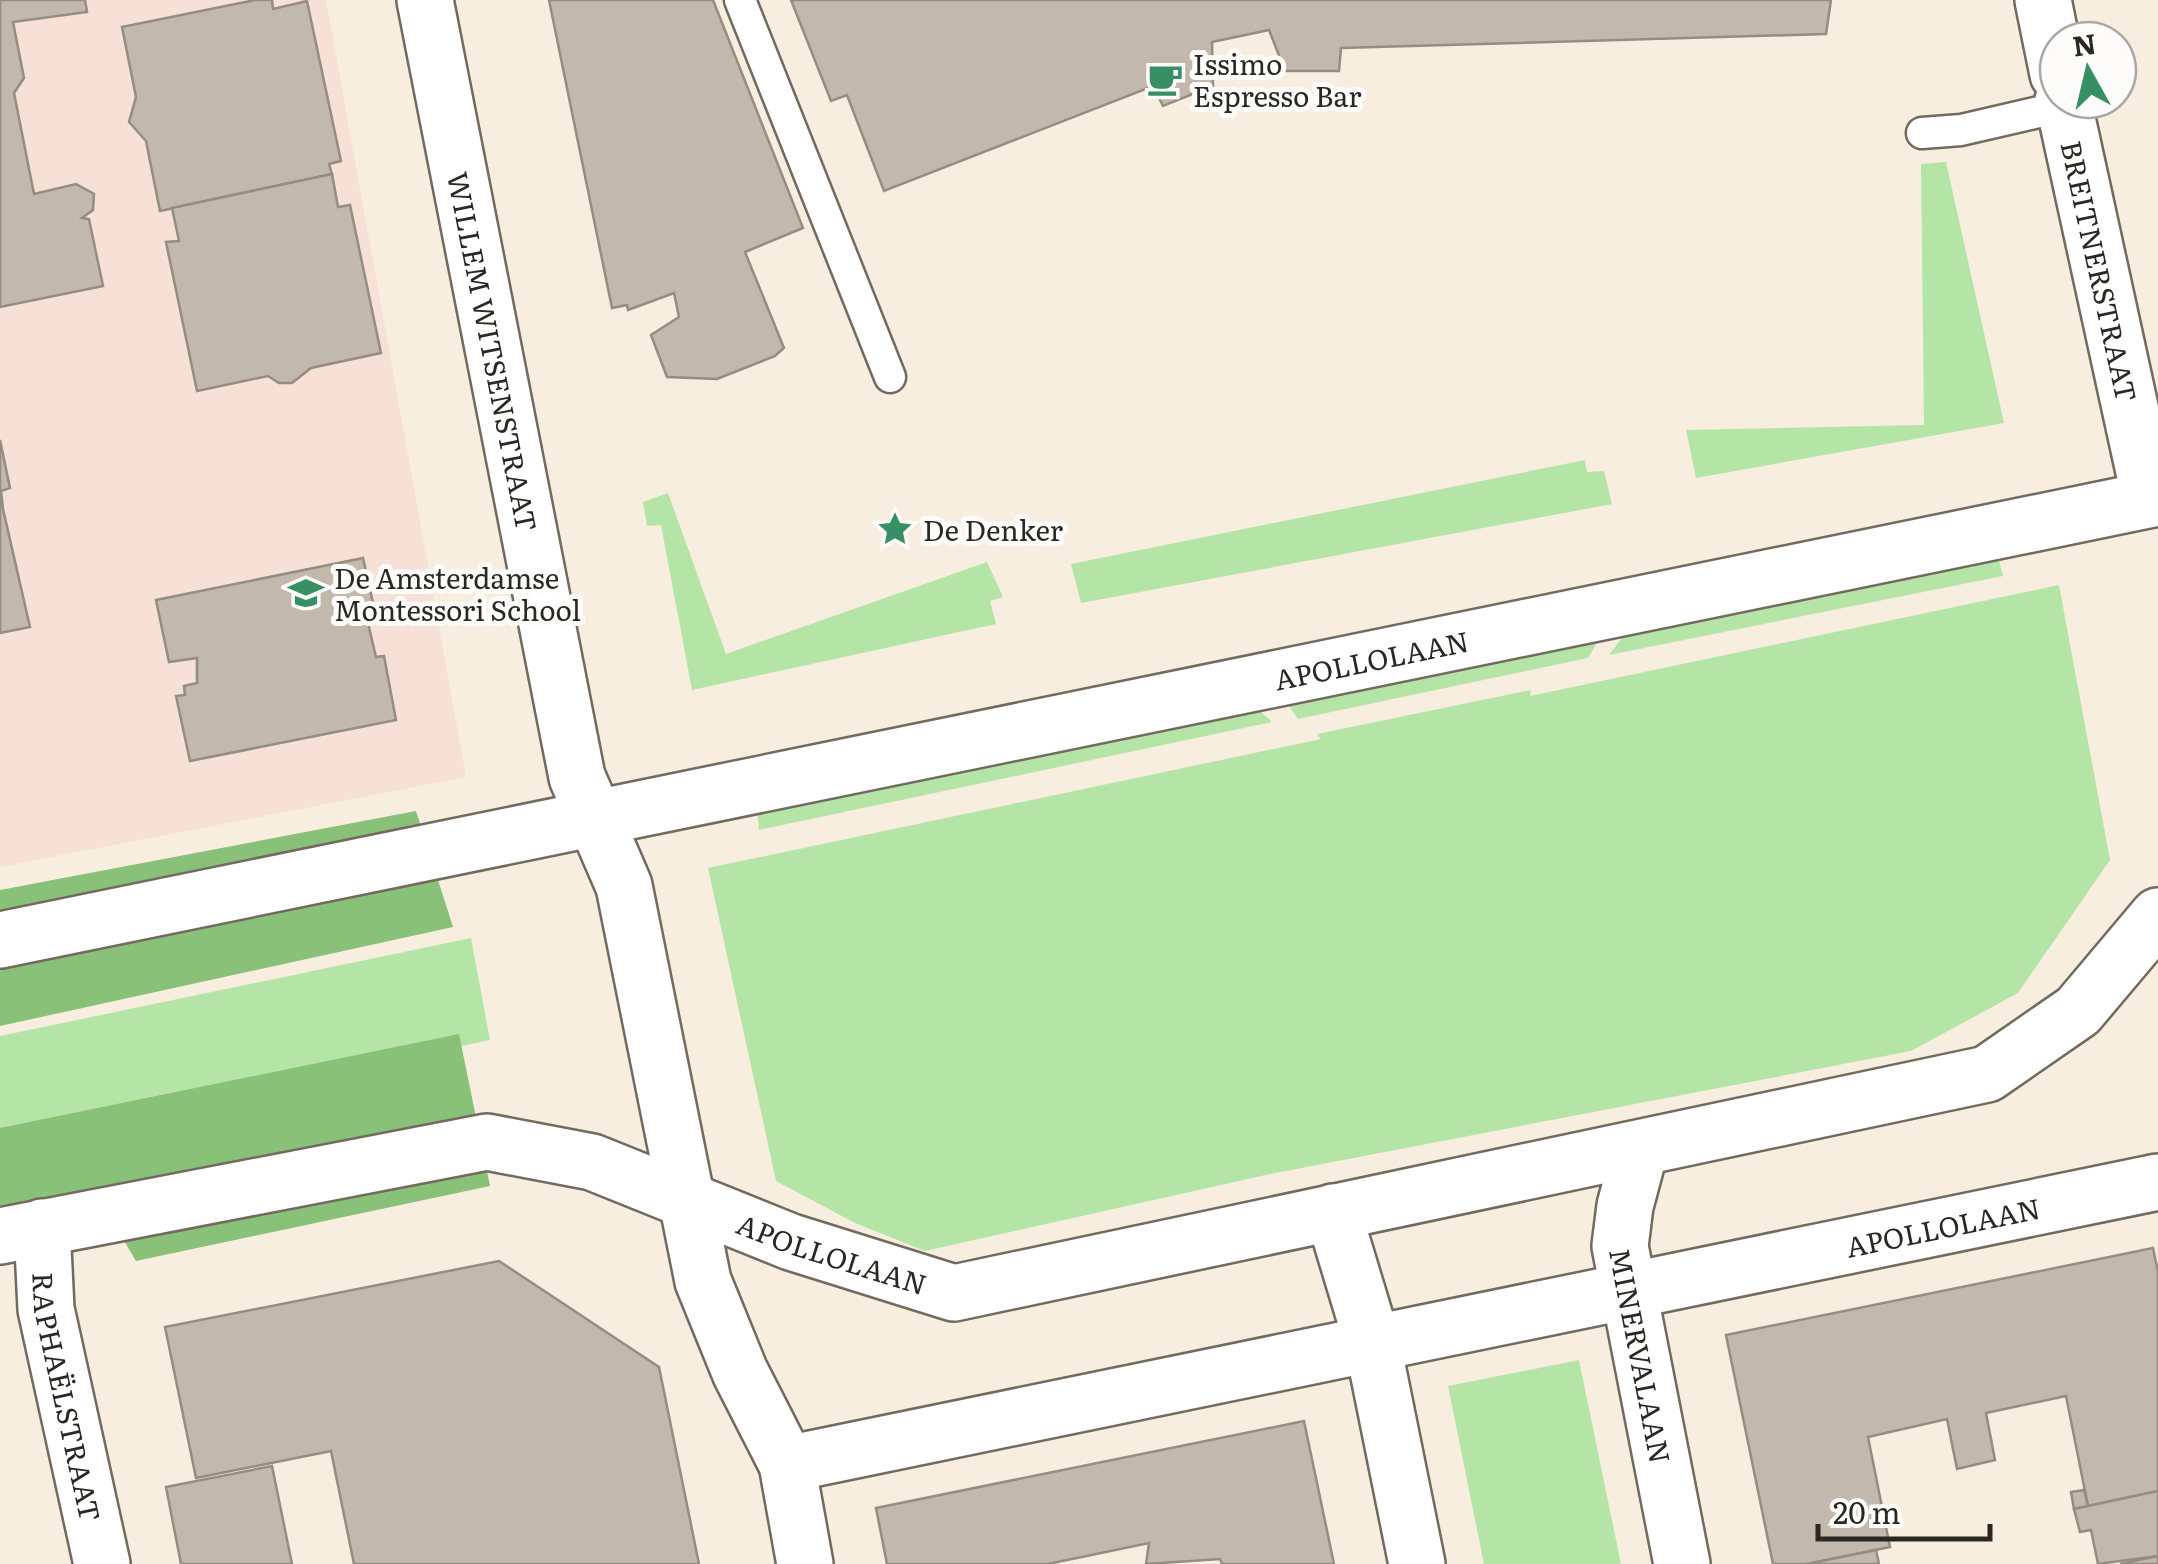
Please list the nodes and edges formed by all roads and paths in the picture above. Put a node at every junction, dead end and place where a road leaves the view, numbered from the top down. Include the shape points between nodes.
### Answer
1 (425, 0) edge
2 (740, 0) edge
3 (2038, 102) edge
4 (2068, 120) edge
5 (1922, 133) dead end
6 (890, 377) dead end
7 (2156, 510) edge
8 (594, 820) junction
9 (2158, 916) edge
10 (0, 940) edge
11 (1640, 1150) junction
12 (2158, 1182) edge
13 (684, 1196) junction
14 (1333, 1212) junction
15 (21, 1232) edge
16 (1628, 1288) junction
17 (1372, 1341) junction
18 (787, 1464) junction
19 (102, 1564) edge
20 (805, 1564) edge
21 (1418, 1564) edge
22 (1682, 1564) edge

1 - 8 street, WILLEM WITSENSTRAAT via 568,736
2 - 6 lane
3 - 5 lane via 1961,130
4 - 7 street, BREITNERSTRAAT
7 - 8 street, APOLLOLAAN
8 - 10 street, APOLLOLAAN
8 - 13 street via 624,886
9 - 11 street, APOLLOLAAN via 2078,1011 1986,1074
11 - 14 street, APOLLOLAAN
11 - 16 street, MINERVALAAN via 1620,1246
12 - 16 street, APOLLOLAAN
13 - 14 street, APOLLOLAAN via 791,1242 954,1293
13 - 15 street, APOLLOLAAN via 592,1162 487,1142
13 - 18 street via 703,1282
14 - 17 street
15 - 19 street, RAPHAËLSTRAAT via 46,1310
16 - 17 street, APOLLOLAAN
16 - 22 street, MINERVALAAN
17 - 18 street, APOLLOLAAN
17 - 21 street
18 - 20 street

